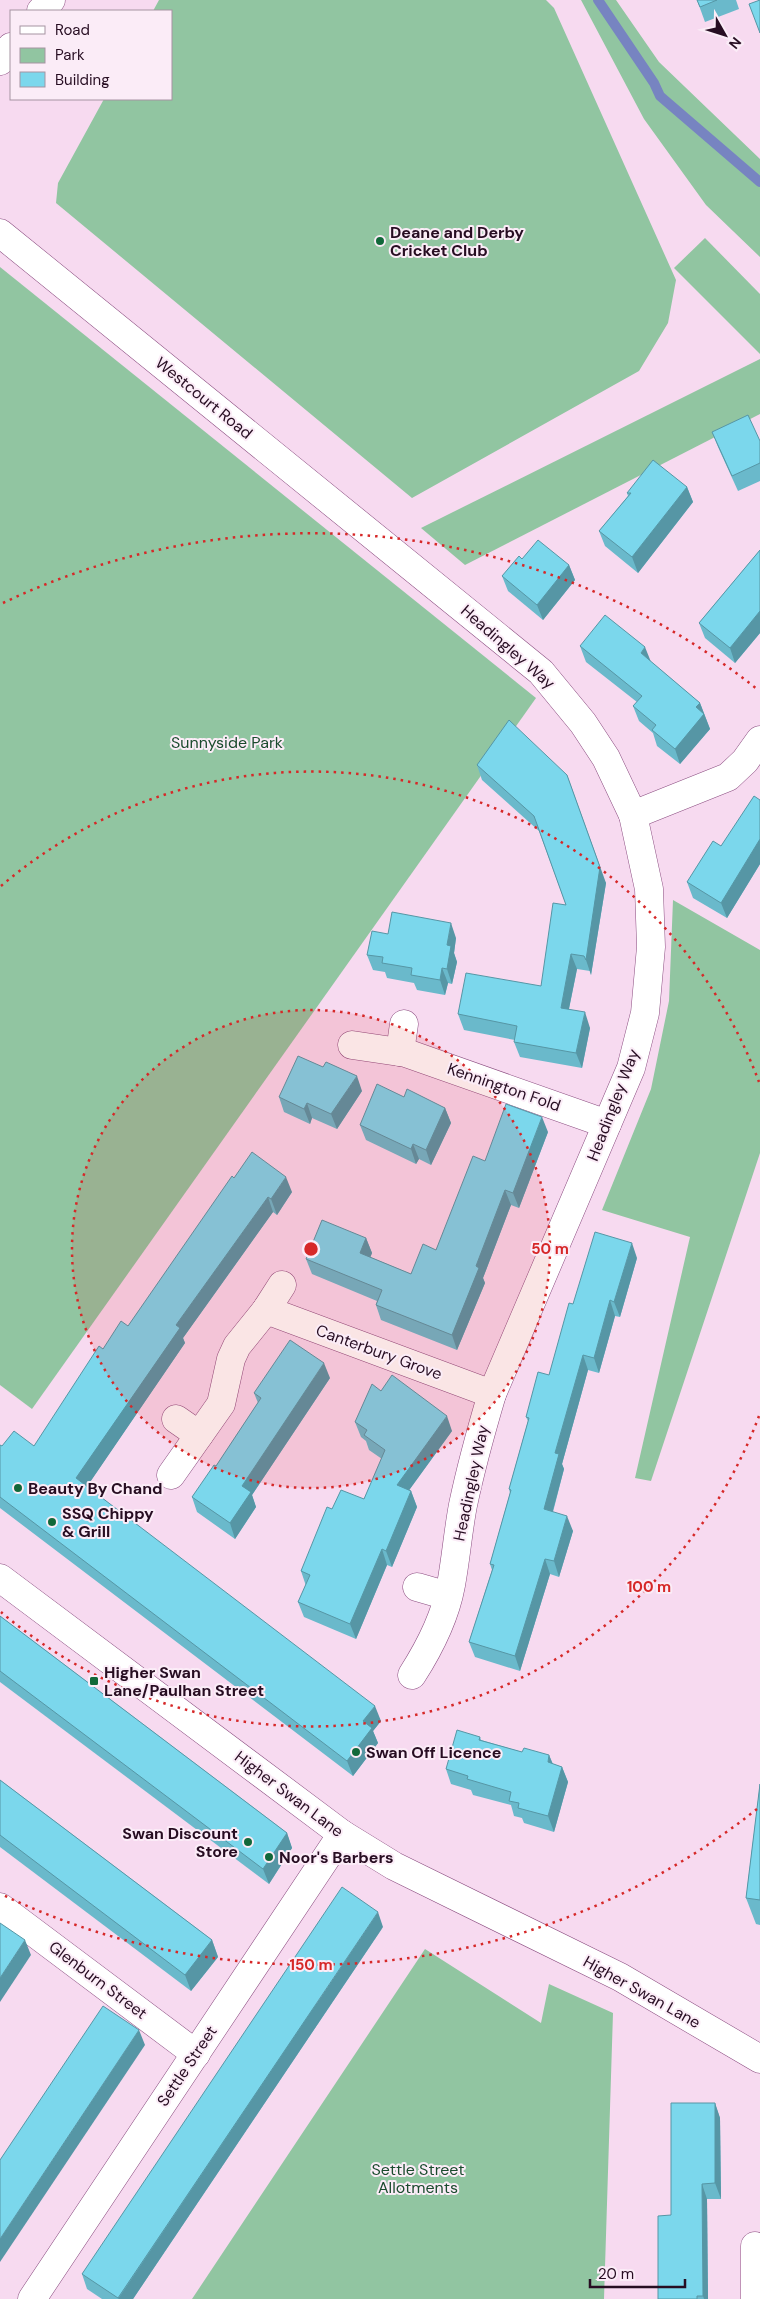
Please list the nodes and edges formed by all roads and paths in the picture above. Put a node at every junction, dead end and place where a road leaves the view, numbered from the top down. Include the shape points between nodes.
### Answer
1 (51, 0) edge
2 (42, 10) edge
3 (10, 49) edge
4 (0, 61) edge
5 (0, 233) edge
6 (408, 563) joint
7 (760, 740) edge
8 (633, 815) junction
9 (404, 1024) dead end
10 (352, 1045) dead end
11 (400, 1052) junction
12 (607, 1124) junction
13 (282, 1285) dead end
14 (266, 1310) junction
15 (492, 1394) junction
16 (176, 1419) dead end
17 (199, 1435) junction
18 (170, 1475) dead end
19 (0, 1578) edge
20 (416, 1587) dead end
21 (448, 1596) junction
22 (412, 1675) dead end
23 (342, 1834) junction
24 (0, 1907) edge
25 (196, 2054) junction
26 (760, 2059) edge
27 (755, 2246) dead end
28 (756, 2298) edge
29 (32, 2299) edge

1 - 2 street
3 - 4 street
5 - 6 street, Westcourt Road
6 - 8 street, Headingley Way via 541,672 563,696 606,758
7 - 8 street via 745,762 728,777
8 - 12 street, Headingley Way via 649,888 651,947 645,1014 630,1068
9 - 11 street
10 - 11 street, Kennington Fold
11 - 12 street, Kennington Fold
12 - 15 street, Headingley Way
13 - 14 street
14 - 15 street, Canterbury Grove
14 - 17 street via 237,1346 221,1404
15 - 21 street, Headingley Way via 476,1446
16 - 17 street
17 - 18 street
19 - 23 street, Higher Swan Lane
20 - 21 street
21 - 22 street, Headingley Way via 428,1651
23 - 25 street, Settle Street
23 - 26 street, Higher Swan Lane via 394,1866 620,1977
24 - 25 street, Glenburn Street
25 - 29 street, Settle Street
27 - 28 street

